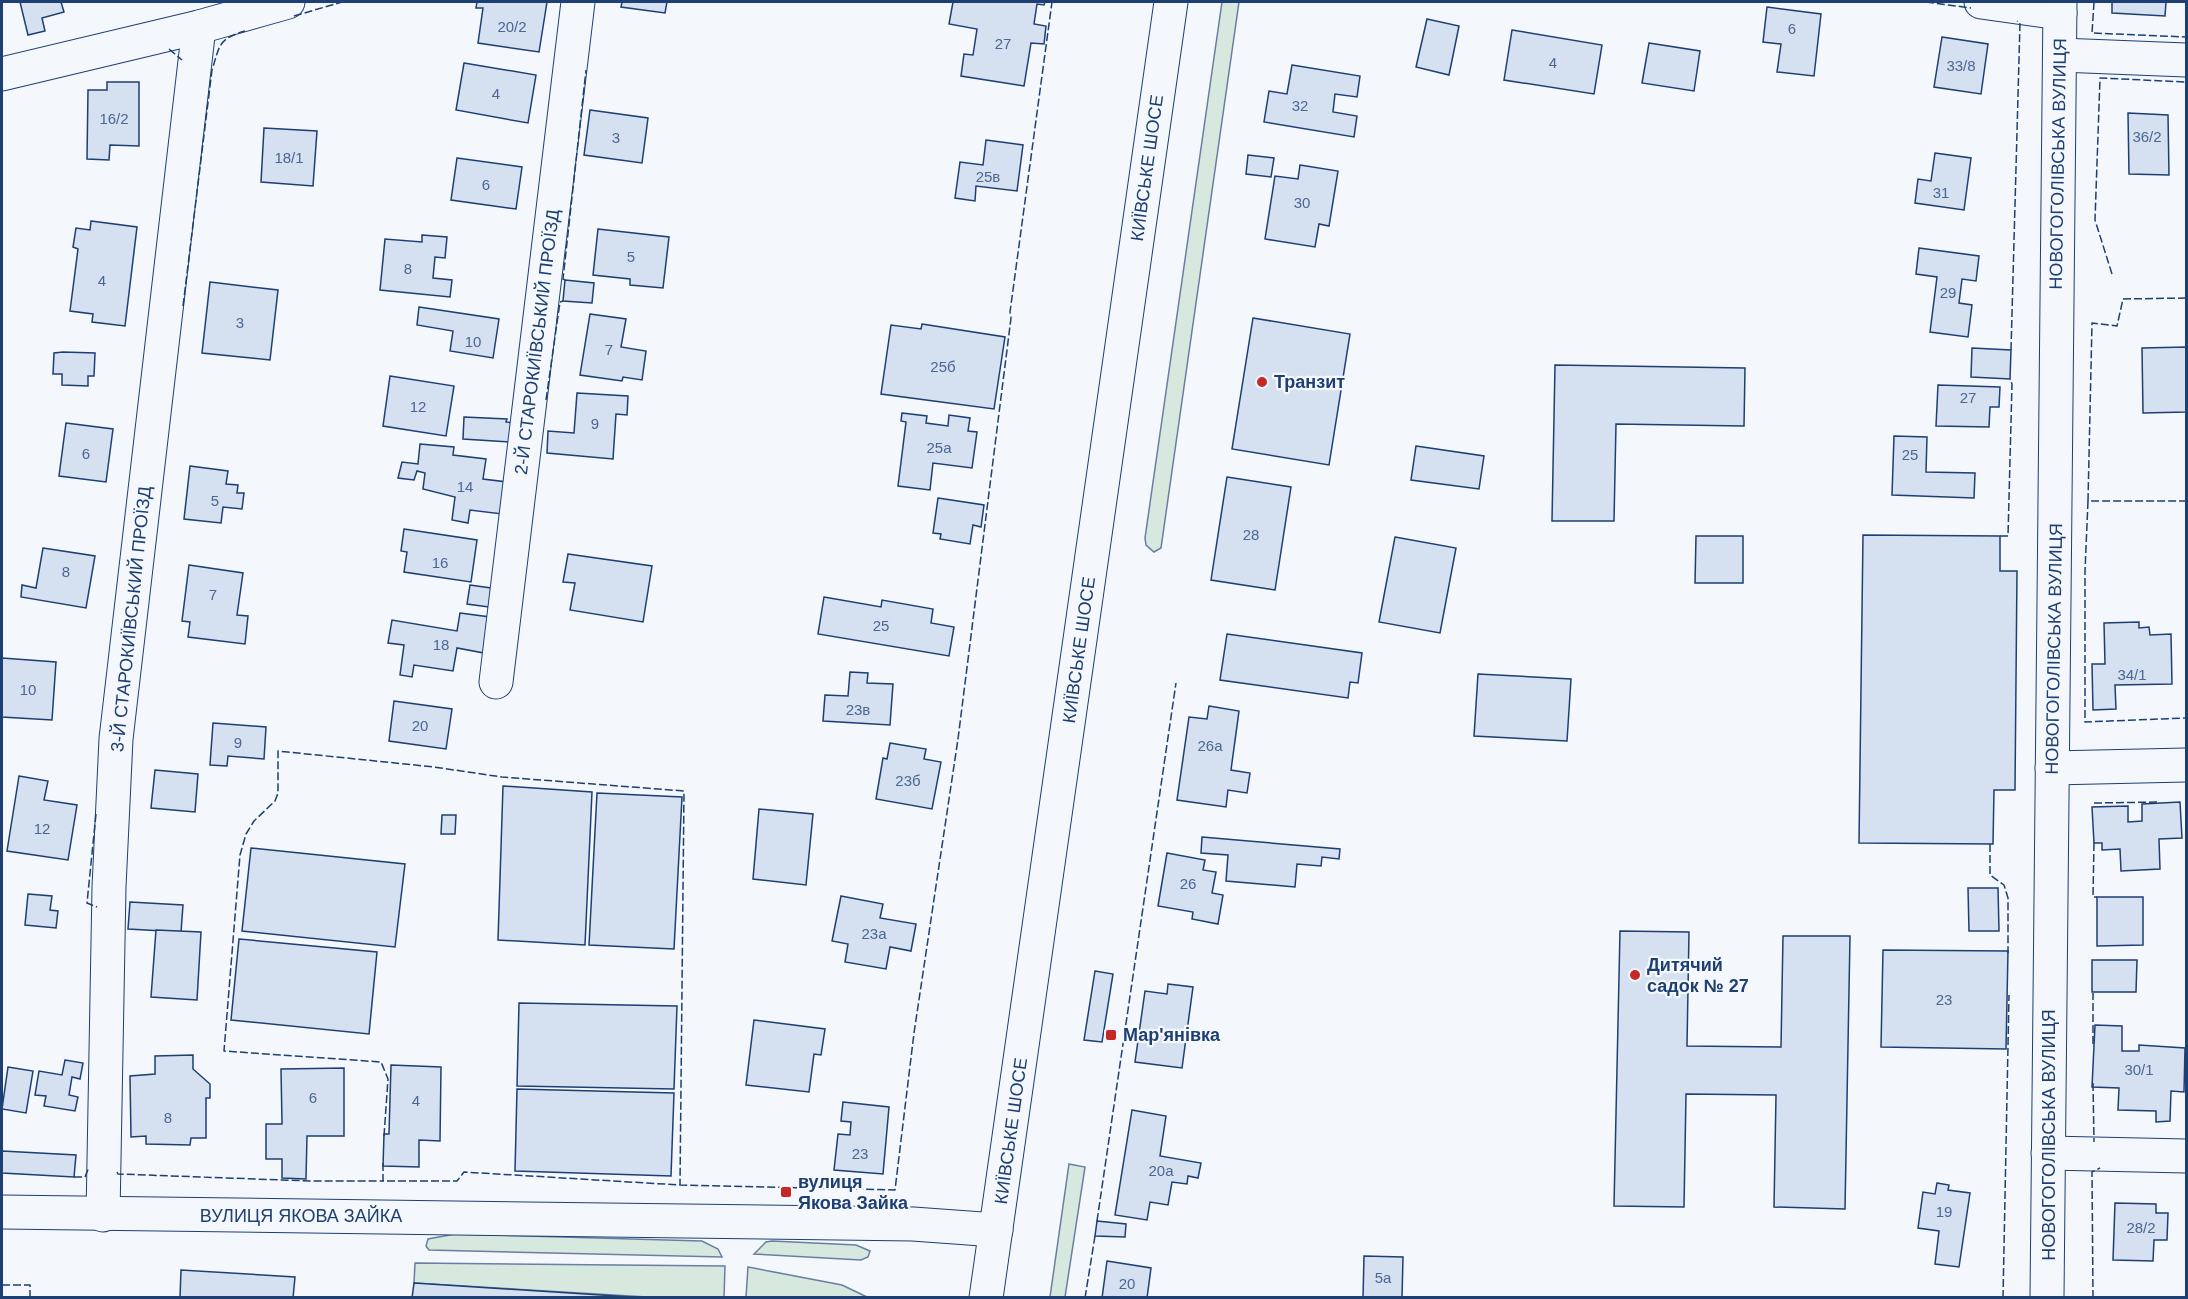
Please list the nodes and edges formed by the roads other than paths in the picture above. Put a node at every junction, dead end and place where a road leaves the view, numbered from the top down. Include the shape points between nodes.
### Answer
1 (288, 2) edge
2 (578, 2) edge
3 (1171, 2) edge
4 (1981, 2) edge
5 (2060, 7) edge
6 (199, 27) junction
7 (2060, 54) junction
8 (2187, 60) edge
9 (2, 74) edge
10 (496, 682) dead end
11 (2187, 765) edge
12 (2052, 768) junction
13 (2048, 1154) junction
14 (2187, 1156) edge
15 (2, 1212) edge
16 (103, 1215) junction
17 (996, 1230) junction
18 (986, 1298) edge
19 (2048, 1298) edge

1 - 6 street
2 - 10 street, 2-Й СТАРОКИЇВСЬКИЙ ПРОЇЗД
3 - 17 street, КИЇВСЬКЕ ШОСЕ
4 - 5 street
5 - 7 street, НОВОГОГОЛІВСЬКА ВУЛИЦЯ
6 - 9 street
6 - 16 street, 3-Й СТАРОКИЇВСЬКИЙ ПРОЇЗД via 116,739
7 - 8 street
7 - 12 street, НОВОГОГОЛІВСЬКА ВУЛИЦЯ
11 - 12 street
12 - 13 street, НОВОГОГОЛІВСЬКА ВУЛИЦЯ
13 - 14 street
13 - 19 street, НОВОГОГОЛІВСЬКА ВУЛИЦЯ
15 - 16 street, ВУЛИЦЯ ЯКОВА ЗАЙКА
16 - 17 street, ВУЛИЦЯ ЯКОВА ЗАЙКА via 902,1224
17 - 18 street, КИЇВСЬКЕ ШОСЕ

